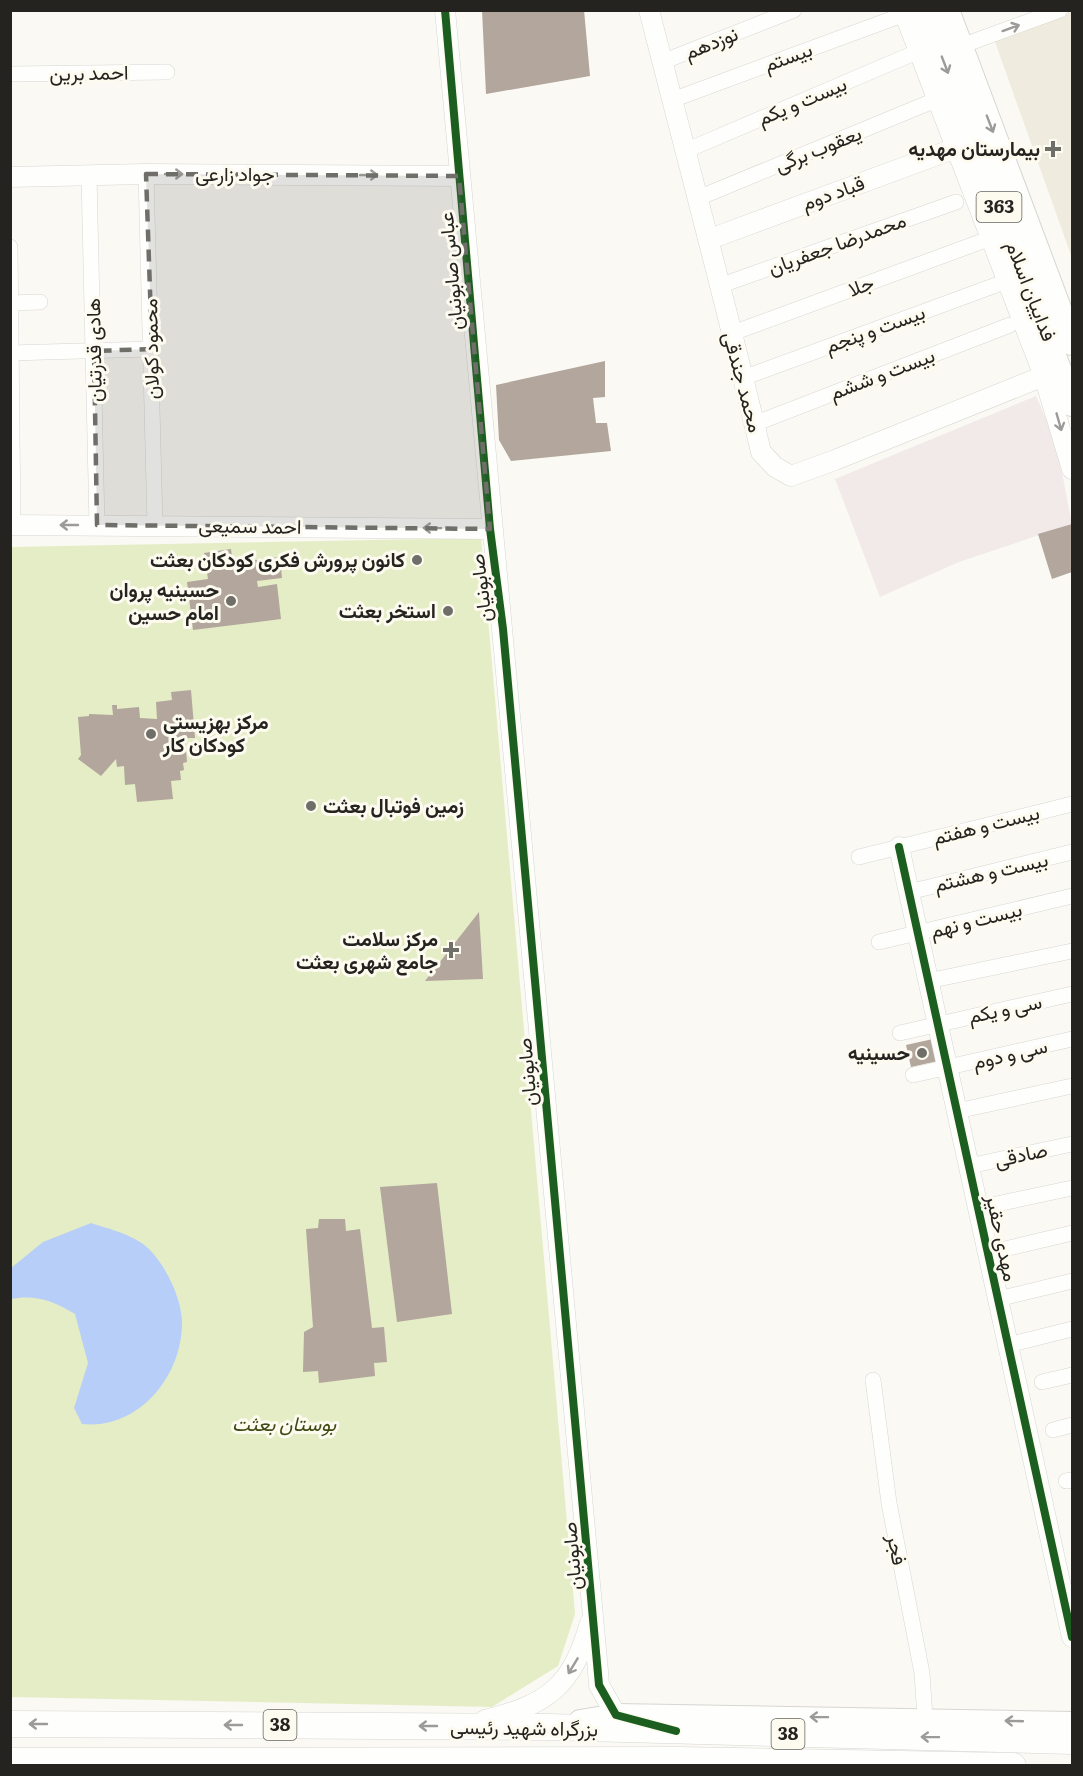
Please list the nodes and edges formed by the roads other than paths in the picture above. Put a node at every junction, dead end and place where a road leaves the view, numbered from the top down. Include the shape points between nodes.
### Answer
1 (445, 10) edge
2 (794, 10) edge
3 (947, 10) edge
4 (1060, 10) edge
5 (652, 11) edge
6 (911, 12) edge
7 (961, 46) junction
8 (919, 51) junction
9 (662, 62) junction
10 (167, 72) dead end
11 (10, 74) edge
12 (938, 99) junction
13 (672, 100) junction
14 (956, 148) junction
15 (686, 151) junction
16 (146, 174) junction
17 (89, 175) junction
18 (459, 176) junction
19 (10, 177) edge
20 (698, 198) junction
21 (956, 202) dead end
22 (991, 238) junction
23 (710, 239) junction
24 (10, 248) edge
25 (11, 268) edge
26 (1007, 281) junction
27 (719, 286) junction
28 (40, 302) dead end
29 (12, 303) edge
30 (1010, 325) dead end
31 (730, 334) junction
32 (1072, 343) edge
33 (152, 349) junction
34 (94, 351) junction
35 (11, 353) edge
36 (1052, 372) junction
37 (743, 378) junction
38 (1072, 404) edge
39 (754, 424) junction
40 (11, 426) edge
41 (1072, 469) edge
42 (12, 525) edge
43 (97, 525) junction
44 (155, 525) junction
45 (490, 529) junction
46 (1072, 804) edge
47 (899, 847) junction
48 (1072, 852) edge
49 (859, 857) dead end
50 (909, 891) junction
51 (1072, 896) edge
52 (918, 934) junction
53 (879, 942) dead end
54 (1072, 951) edge
55 (928, 981) junction
56 (1072, 994) edge
57 (938, 1023) junction
58 (900, 1033) dead end
59 (1072, 1040) edge
60 (947, 1068) junction
61 (913, 1075) dead end
62 (1072, 1086) edge
63 (957, 1111) junction
64 (1072, 1144) edge
65 (969, 1166) junction
66 (1072, 1188) edge
67 (978, 1208) junction
68 (1072, 1233) edge
69 (988, 1253) junction
70 (1072, 1281) edge
71 (998, 1299) junction
72 (1072, 1329) edge
73 (1008, 1345) junction
74 (1072, 1375) edge
75 (873, 1380) dead end
76 (1042, 1382) dead end
77 (1072, 1425) edge
78 (1053, 1430) dead end
79 (594, 1612) junction
80 (1072, 1637) edge
81 (616, 1715) junction
82 (925, 1718) junction
83 (1072, 1723) edge
84 (10, 1724) edge
85 (463, 1726) junction
86 (549, 1727) junction
87 (675, 1731) junction
88 (1072, 1741) edge
89 (10, 1761) edge
90 (446, 1763) edge
91 (519, 1763) edge
92 (1013, 1766) edge

1 - 18 street, عباس صابونیان
2 - 9 street, نوزدهم
3 - 7 main road
7 -> 4 street
5 - 9 street, محمد جندقی
6 - 8 street
6 - 13 street, بیستم
6 -> 36 main road, فداییان اسلام / 363
7 -> 32 main road
8 - 12 street
8 - 15 street, بیست و یکم
9 - 13 street, محمد جندقی
10 - 11 street, احمد برین
12 - 14 street
12 - 20 street, یعقوب برگی
13 - 15 street, محمد جندقی
14 - 22 street
14 - 23 street, قباد دوم
15 - 20 street, محمد جندقی
16 - 17 street, جواد زارعی
16 -> 18 street, جواد زارعی
16 - 33 street, محمود کولان
17 - 19 street, جواد زارعی
17 - 34 street, هادی قدرتیان
18 - 45 street, عباس صابونیان
20 - 23 street, محمد جندقی
21 - 27 street, محمدرضا جعفریان
22 - 26 street
22 - 31 street, جلا
23 - 27 street, محمد جندقی
24 - 25 street
25 - 29 street
26 - 36 street
26 - 37 street, بیست و پنجم
27 - 31 street, محمد جندقی
28 - 29 street
29 - 35 street
30 - 39 street, بیست و ششم
31 - 37 street, محمد جندقی
33 - 34 street
33 - 44 street, محمود کولان
34 - 35 street
34 - 43 street, هادی قدرتیان
35 - 40 street
36 - 38 main road, فداییان اسلام / 363
36 - 39 street, محمد جندقی via 791,476 761,452
36 -> 41 street
37 - 39 street, محمد جندقی
40 - 42 street
43 -> 42 street, احمد سمیعی
43 - 44 street, احمد سمیعی
45 -> 44 street, احمد سمیعی
45 - 79 street, صابونیان via 503,629
46 - 47 street, بیست و هفتم
47 - 49 street, بیست و هفتم
47 - 50 street, مهدی حقیر
48 - 50 street, بیست و هشتم
50 - 52 street, مهدی حقیر
51 - 52 street, بیست و نهم
52 - 53 street, بیست و نهم
52 - 55 street, مهدی حقیر
54 - 55 street
55 - 57 street, مهدی حقیر
56 - 57 street, سی و یکم
57 - 58 street, سی و یکم
57 - 60 street, مهدی حقیر
59 - 60 street, سی و دوم
60 - 61 street, سی و دوم
60 - 63 street, مهدی حقیر
62 - 63 street
63 - 65 street, مهدی حقیر
64 - 65 street, صادقی
65 - 67 street, مهدی حقیر
66 - 67 street
67 - 69 street, مهدی حقیر
68 - 69 street
69 - 71 street, مهدی حقیر
70 - 71 street
71 - 73 street, مهدی حقیر
72 - 73 street
73 - 80 street, مهدی حقیر
74 - 76 street
75 - 82 street, فجر via 889,1503 922,1673
77 - 78 street
79 - 81 street via 599,1685
79 -> 85 street via 575,1667 551,1694 519,1712
82 -> 81 main road
81 - 86 main road
81 - 87 street
83 -> 82 main road
85 -> 84 highway, بزرگراه شهید رئیسی / 38
85 - 86 highway, بزرگراه شهید رئیسی / 38
86 - 87 highway, بزرگراه شهید رئیسی / 38
88 -> 87 highway, بزرگراه شهید رئیسی / 38
89 - 90 highway, بزرگراه شهید رئیسی / 38
90 - 91 highway, بزرگراه شهید رئیسی / 38
91 - 92 highway, بزرگراه شهید رئیسی / 38 via 677,1760

